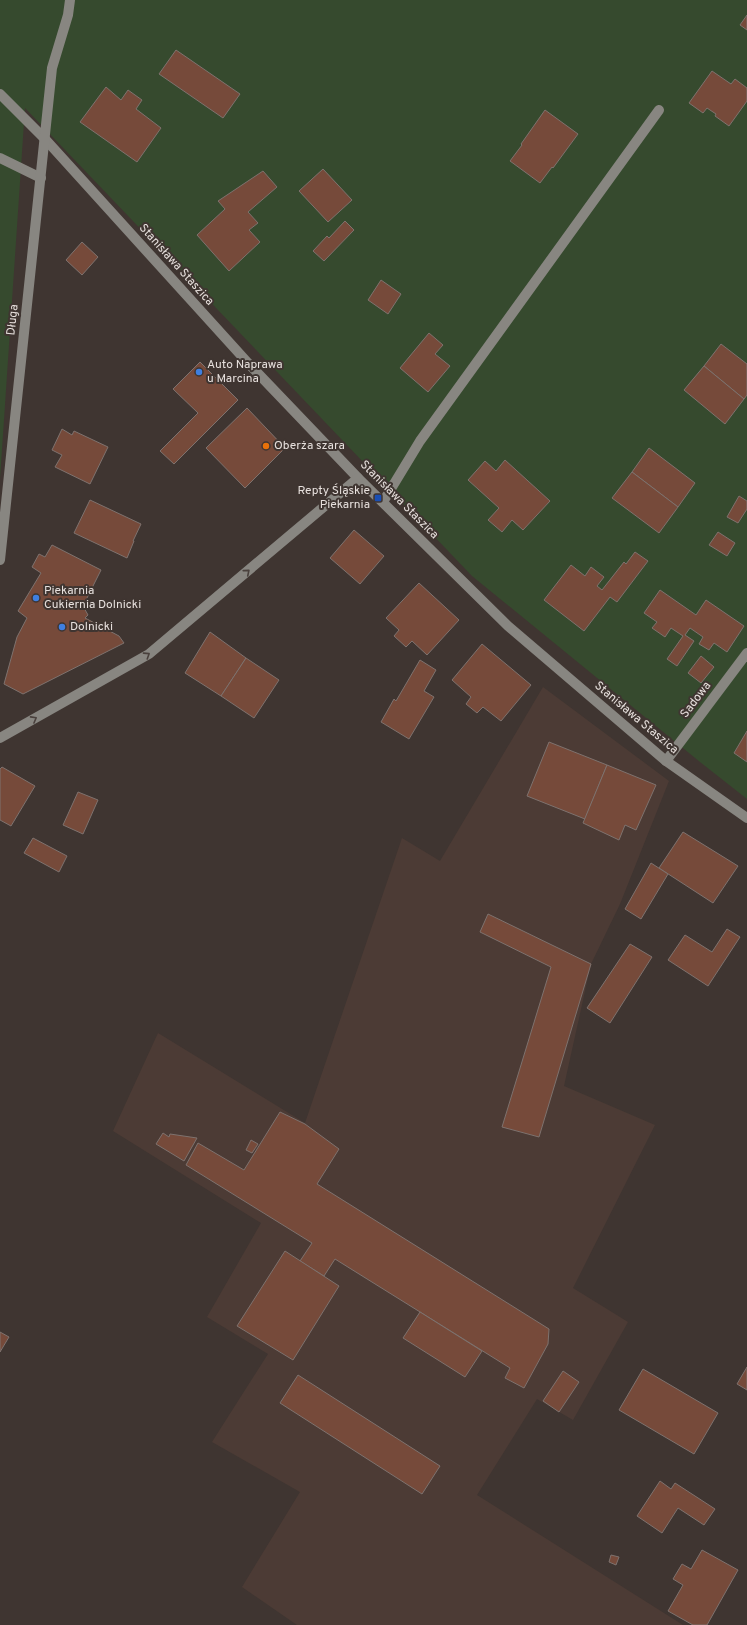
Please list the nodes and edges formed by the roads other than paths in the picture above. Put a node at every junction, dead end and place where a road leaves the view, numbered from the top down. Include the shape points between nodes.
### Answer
1 (70, 0) edge
2 (0, 94) edge
3 (659, 110) dead end
4 (46, 140) junction
5 (0, 158) edge
6 (41, 178) junction
7 (358, 478) junction
8 (383, 502) junction
9 (0, 560) edge
10 (747, 654) edge
11 (0, 738) edge
12 (666, 761) junction
13 (747, 818) edge

1 - 4 street, Długa via 52,68
2 - 4 street, Stanisława Staszica
3 - 8 street via 420,441
4 - 6 street, Długa
4 - 7 street, Stanisława Staszica via 232,346
5 - 6 street
6 - 9 street, Długa
7 - 8 street, Stanisława Staszica
11 -> 7 street via 149,654
8 - 12 street, Stanisława Staszica via 508,626
10 - 12 street, Sadowa
12 - 13 street, Stanisława Staszica

